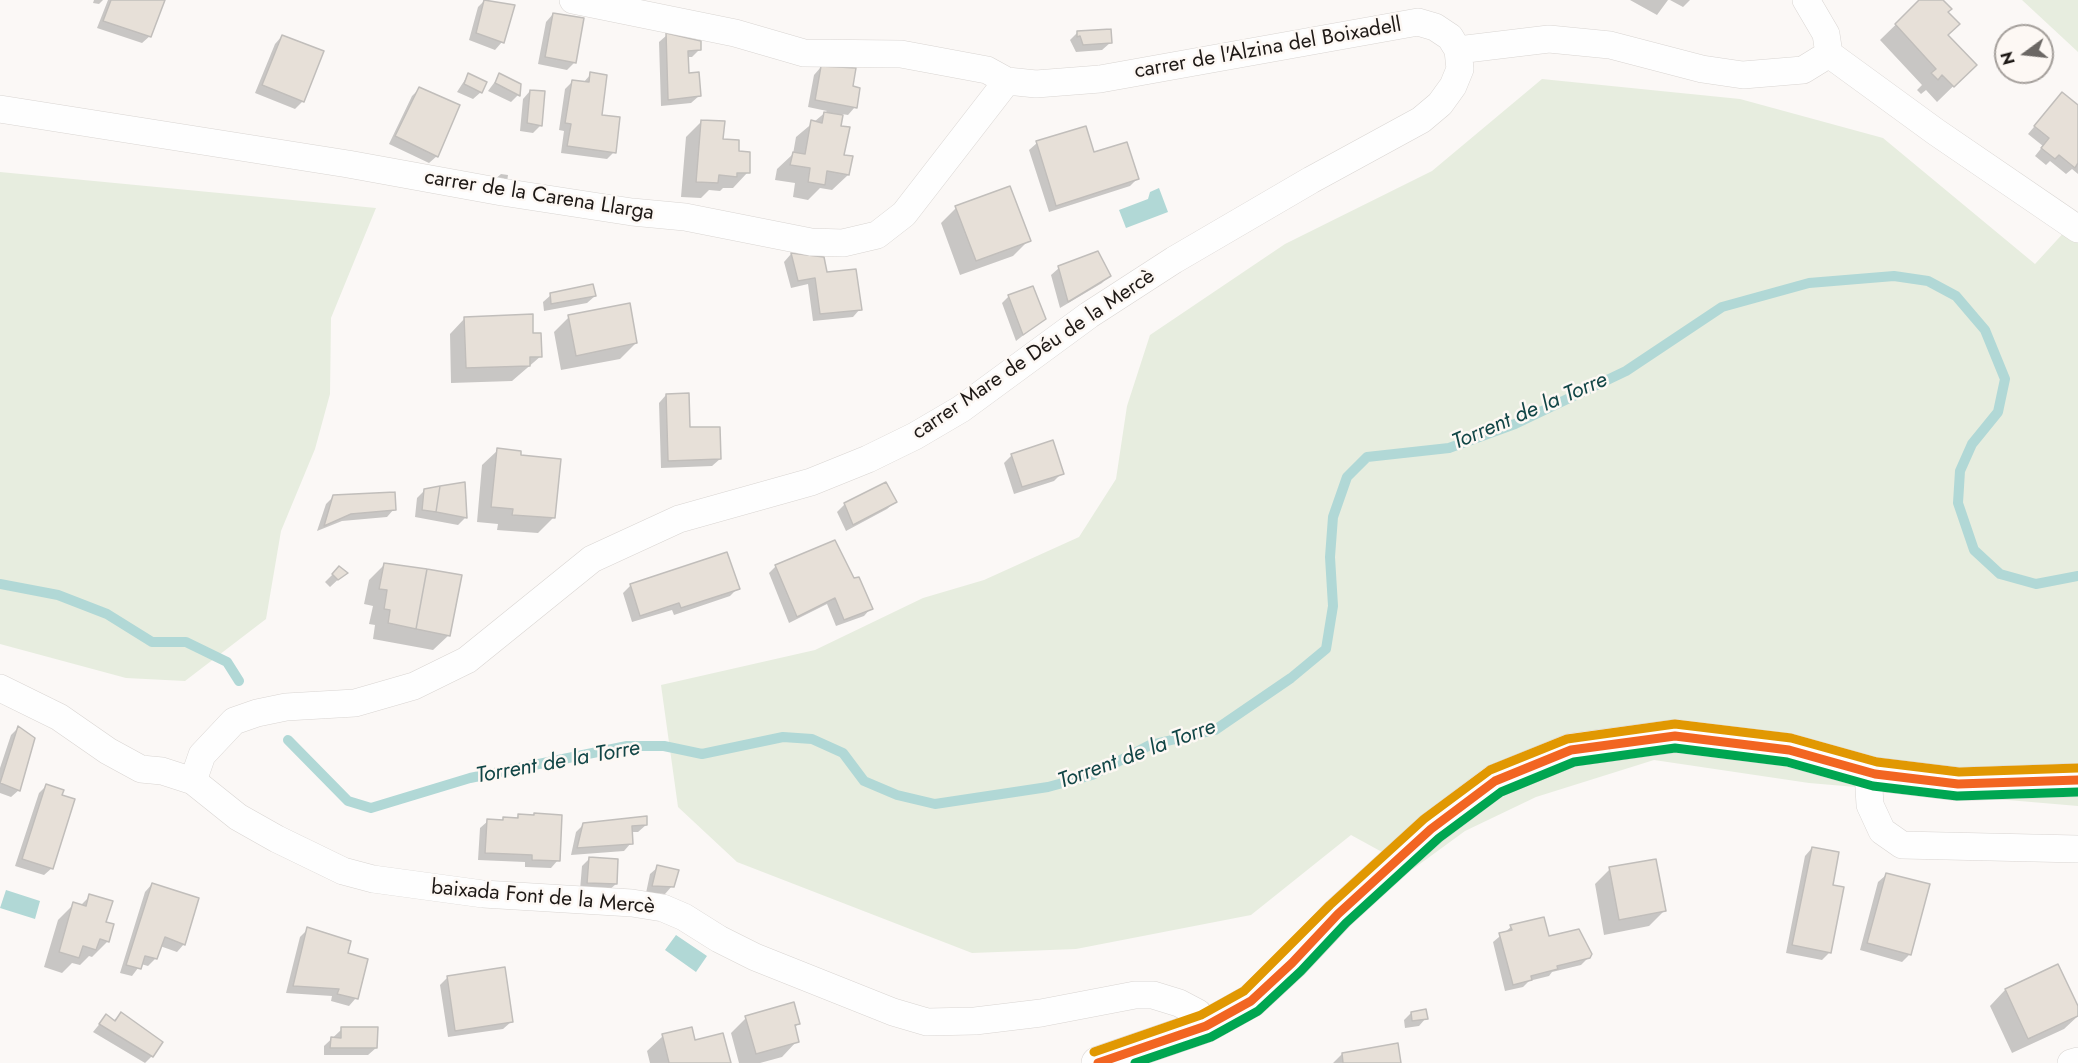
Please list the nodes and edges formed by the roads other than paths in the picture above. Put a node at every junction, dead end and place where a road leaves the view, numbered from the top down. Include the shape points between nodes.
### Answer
1 (573, 0) edge
2 (1806, 0) edge
3 (1458, 50) junction
4 (1829, 54) junction
5 (1006, 81) junction
6 (0, 110) edge
7 (2078, 229) edge
8 (0, 688) edge
9 (1868, 772) junction
10 (2078, 780) edge
11 (193, 781) junction
12 (2078, 849) edge
13 (1206, 1026) junction
14 (2078, 1061) edge
15 (1098, 1063) edge
16 (2071, 1063) edge

1 - 5 street, carrer de l'Alzina del Boixadell via 735,33 804,53 931,58 987,70
2 - 4 street via 1826,34
3 - 4 street via 1568,40 1610,45 1702,69 1743,75 1803,70
3 - 5 street, carrer de l'Alzina del Boixadell via 1435,27 1418,22 1067,84
3 - 11 street, carrer Mare de Déu de la Mercè via 1460,69 1453,86 1440,104 1420,120 1174,260 1089,315 961,409 915,436 810,482 679,519 592,560 467,660 414,686 355,703 286,707 234,721 202,755
4 - 7 street
5 - 6 street, carrer de la Carena Llarga via 904,214 877,235 843,243 811,242 685,217 526,196
8 - 11 street via 59,717 141,769
9 - 10 street via 1958,784
9 - 12 street via 1870,805 1882,831 1902,845
9 - 13 street via 1789,750 1676,736 1571,750 1495,781 1449,816 1338,914 1251,1001
11 - 13 street, baixada Font de la Mercè via 238,817 343,871 406,886 663,908 755,957 927,1022 975,1021 1153,995 1198,1013
13 - 15 street
14 - 16 street

